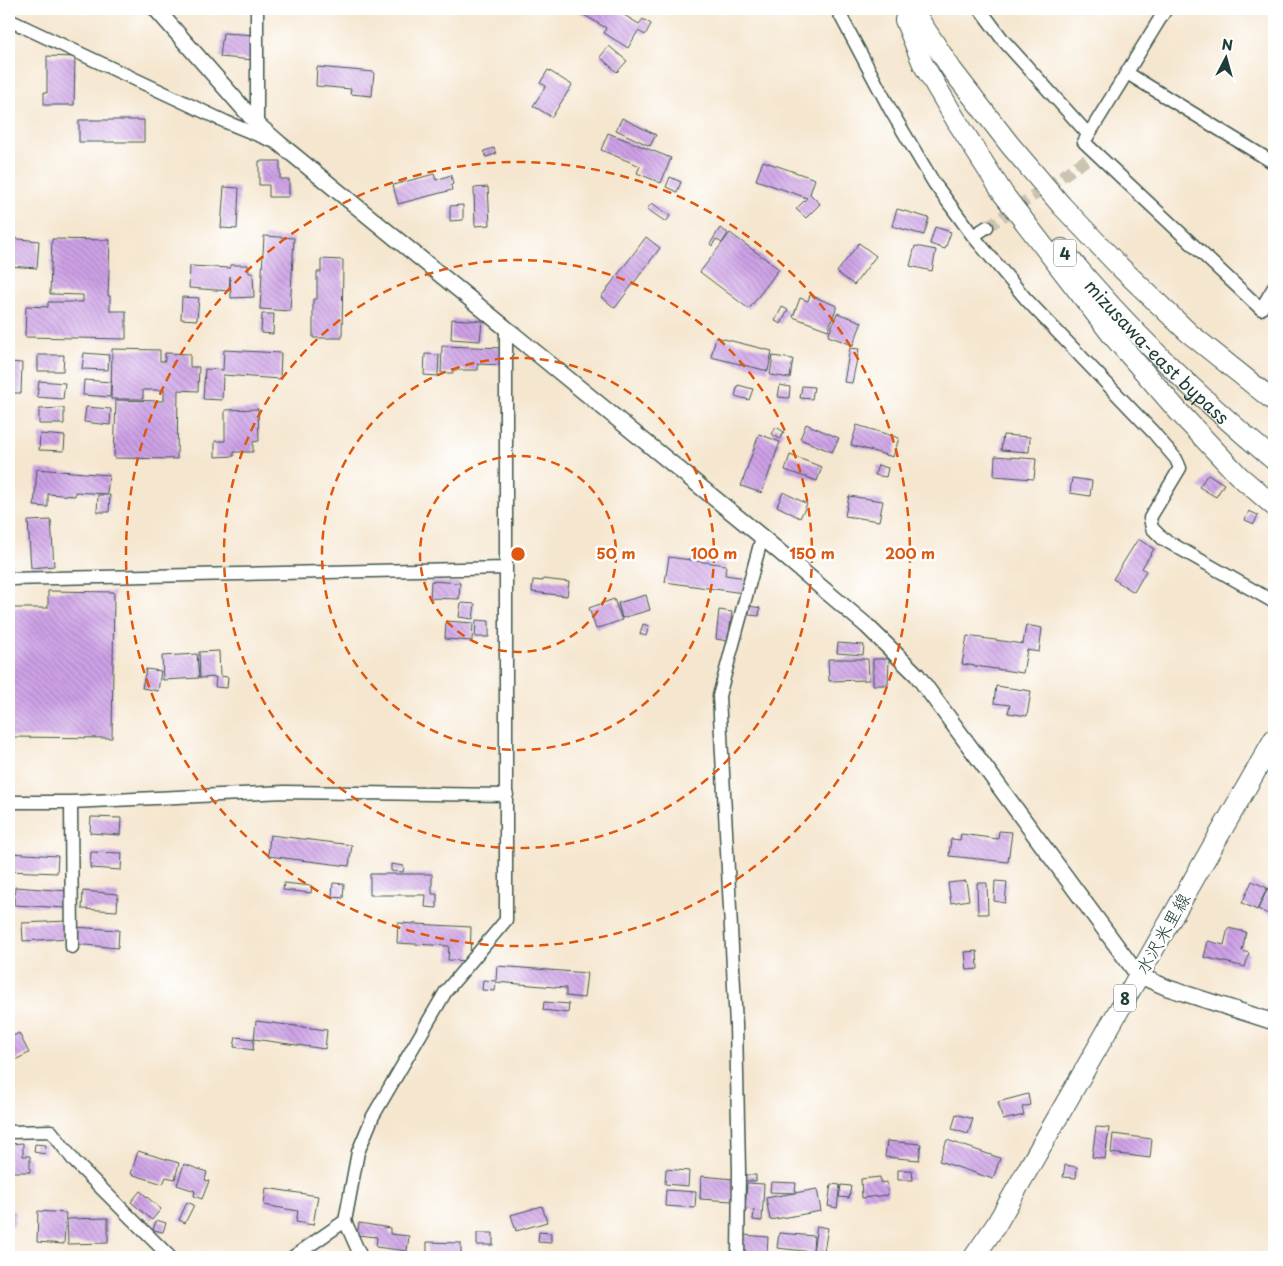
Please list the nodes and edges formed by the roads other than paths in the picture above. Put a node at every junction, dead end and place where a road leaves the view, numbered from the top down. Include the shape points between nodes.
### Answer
1 (156, 9) edge
2 (257, 9) edge
3 (838, 9) edge
4 (980, 9) edge
5 (1166, 9) edge
6 (905, 13) edge
7 (9, 20) edge
8 (1127, 73) junction
9 (257, 124) junction
10 (1088, 134) junction
11 (280, 144) junction
12 (1274, 163) edge
13 (987, 227) tunnel mouth
14 (973, 236) junction
15 (1274, 287) edge
16 (506, 330) junction
17 (1274, 401) edge
18 (1274, 460) edge
19 (1274, 506) edge
20 (762, 537) junction
21 (506, 568) junction
22 (9, 578) edge
23 (1274, 602) edge
24 (1274, 739) edge
25 (507, 795) junction
26 (9, 802) edge
27 (71, 802) junction
28 (72, 946) dead end
29 (1138, 975) junction
30 (1274, 1022) edge
31 (9, 1132) edge
32 (345, 1221) junction
33 (170, 1257) edge
34 (293, 1257) edge
35 (361, 1257) edge
36 (738, 1257) edge
37 (974, 1257) edge

1 - 9 street
2 - 9 street
3 - 14 street via 891,111 934,183
4 - 10 street via 1003,40
5 - 8 street
6 - 17 main road via 1010,145 1120,268 1189,332
6 - 18 main road, mizusawa-east bypass / 4 via 958,110 1016,193 1081,272 1151,349 1221,416
6 - 19 main road via 923,64 1004,195 1112,336 1238,475
7 - 11 street
8 - 10 street
8 - 12 street
9 - 11 street
10 - 15 street via 1084,142 1095,154 1261,309
11 - 16 street
13 - 14 street
14 - 23 street via 1026,298 1176,459 1180,468 1150,518 1152,528 1163,539
16 - 20 street
16 - 21 street
20 - 29 street via 867,626 917,675
20 - 36 street via 719,696 736,1025
21 - 22 street
21 - 25 street
24 - 29 main road, 水沢米里線 / 8
25 - 27 street via 284,792
25 - 32 street via 506,920 446,992 373,1116 358,1152
26 - 27 street
27 - 28 street
29 - 30 street
29 - 37 main road, 水沢米里線 / 8 via 996,1225
31 - 33 street via 51,1131 75,1162
32 - 34 street
32 - 35 street

